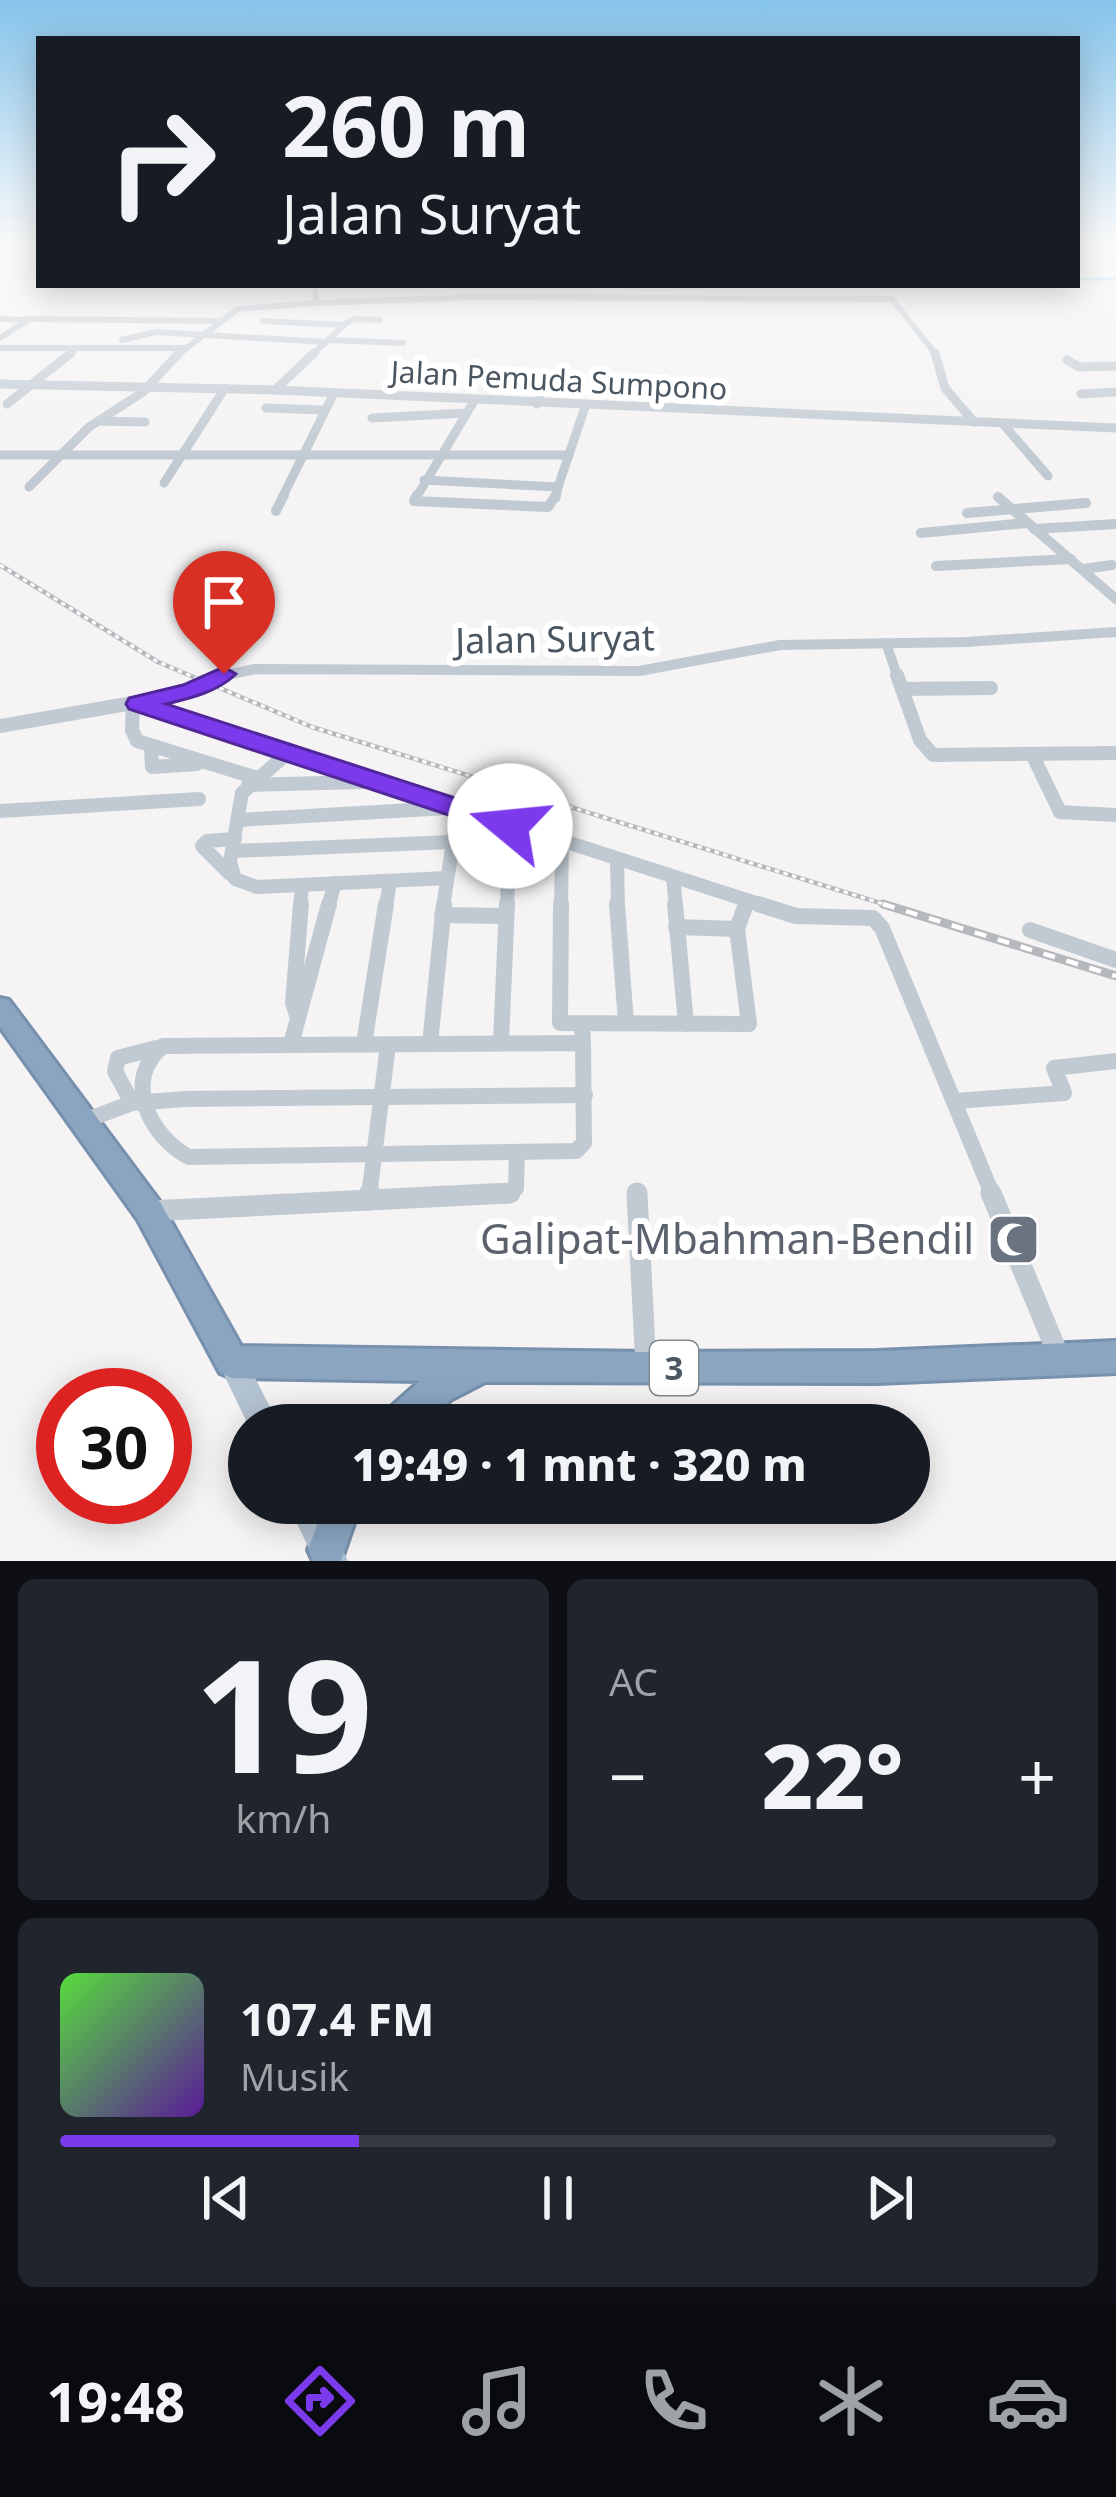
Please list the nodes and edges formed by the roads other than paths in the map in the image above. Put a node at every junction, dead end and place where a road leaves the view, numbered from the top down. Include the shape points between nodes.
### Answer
1 (231, 315) edge
2 (905, 315) edge
3 (0, 319) edge
4 (28, 319) junction
5 (94, 320) junction
6 (379, 320) dead end
7 (221, 321) junction
8 (263, 322) dead end
9 (344, 324) junction
10 (201, 335) junction
11 (0, 338) edge
12 (122, 340) dead end
13 (328, 341) junction
14 (403, 343) dead end
15 (0, 348) edge
16 (72, 348) junction
17 (183, 348) junction
18 (1067, 360) dead end
19 (1116, 366) edge
20 (548, 375) dead end
21 (0, 384) edge
22 (30, 385) junction
23 (146, 386) junction
24 (225, 388) junction
25 (275, 390) junction
26 (1116, 392) edge
27 (334, 393) junction
28 (1081, 394) dead end
29 (474, 401) junction
30 (7, 404) dead end
31 (537, 404) junction
32 (585, 407) junction
33 (266, 408) dead end
34 (323, 410) junction
35 (466, 413) junction
36 (372, 418) dead end
37 (98, 421) junction
38 (145, 422) dead end
39 (974, 422) junction
40 (1003, 424) junction
41 (1116, 428) edge
42 (301, 454) junction
43 (439, 454) junction
44 (0, 455) edge
45 (180, 455) junction
46 (569, 455) junction
47 (58, 456) junction
48 (1048, 476) dead end
49 (424, 480) junction
50 (164, 483) dead end
51 (29, 487) dead end
52 (558, 487) junction
53 (998, 497) dead end
54 (1086, 502) dead end
55 (1010, 508) junction
56 (276, 511) dead end
57 (967, 513) dead end
58 (1116, 524) edge
59 (1030, 526) junction
60 (921, 533) dead end
61 (1071, 559) junction
62 (1112, 565) dead end
63 (936, 566) dead end
64 (1083, 569) junction
65 (1116, 599) edge
66 (1116, 632) edge
67 (886, 643) junction
68 (902, 688) junction
69 (991, 688) dead end
70 (136, 704) junction
71 (0, 726) edge
72 (290, 752) junction
73 (1116, 753) edge
74 (1033, 756) junction
75 (376, 781) junction
76 (253, 782) junction
77 (199, 799) dead end
78 (455, 809) junction
79 (0, 811) edge
80 (1116, 815) edge
81 (238, 820) junction
82 (510, 826) junction
83 (451, 842) junction
84 (562, 842) junction
85 (234, 845) junction
86 (617, 860) junction
87 (230, 874) junction
88 (447, 878) junction
89 (674, 878) junction
90 (390, 881) junction
91 (334, 883) junction
92 (302, 885) junction
93 (747, 901) junction
94 (442, 915) junction
95 (503, 916) junction
96 (676, 927) junction
97 (737, 929) junction
98 (1030, 930) dead end
99 (1116, 960) edge
100 (0, 1006) edge
101 (296, 1015) junction
102 (626, 1023) junction
103 (686, 1024) junction
104 (561, 1032) junction
105 (583, 1033) junction
106 (501, 1042) junction
107 (291, 1044) junction
108 (364, 1044) junction
109 (430, 1044) junction
110 (388, 1045) junction
111 (156, 1048) junction
112 (1116, 1061) edge
113 (585, 1095) junction
114 (382, 1097) junction
115 (956, 1101) junction
116 (132, 1104) junction
117 (88, 1119) junction
118 (517, 1152) junction
119 (375, 1153) junction
120 (637, 1191) dead end
121 (369, 1200) junction
122 (148, 1211) junction
123 (1116, 1357) edge
124 (1061, 1361) junction
125 (232, 1362) junction
126 (490, 1367) junction
127 (646, 1368) junction
128 (253, 1404) edge
129 (421, 1404) edge
130 (314, 1524) edge
131 (338, 1524) edge
132 (330, 1556) edge

1 - 7 street
2 - 39 street via 946,370 945,388
3 - 4 street
4 - 5 street
4 - 11 street
5 - 7 street
5 - 16 street
6 - 9 street
7 - 10 street
8 - 9 street
9 - 13 street
10 - 12 street via 148,332
10 - 13 street
10 - 17 street
13 - 14 street
13 - 25 street
15 - 16 street
16 - 17 street
16 - 22 street
17 - 23 street
18 - 19 street via 1079,368
20 - 31 street
21 - 22 street, Jalan Pemuda Sumpono
22 - 23 street, Jalan Pemuda Sumpono
22 - 30 street
23 - 24 street, Jalan Pemuda Sumpono
23 - 37 street
24 - 25 street, Jalan Pemuda Sumpono
24 - 45 street
25 - 27 street, Jalan Pemuda Sumpono
26 - 28 street
27 - 29 street, Jalan Pemuda Sumpono
27 - 34 street
29 - 31 street, Jalan Pemuda Sumpono
29 - 35 street
31 - 32 street, Jalan Pemuda Sumpono
32 - 39 street, Jalan Pemuda Sumpono
32 - 46 street
33 - 34 street
34 - 42 street
35 - 36 street
35 - 43 street
37 - 38 street
37 - 47 street
39 - 40 street, Jalan Pemuda Sumpono
40 - 41 street, Jalan Pemuda Sumpono
40 - 48 street
42 - 43 street
42 - 45 street
42 - 56 street
43 - 46 street
43 - 49 street
44 - 47 street
45 - 47 street
45 - 50 street
46 - 52 street
47 - 51 street
49 - 52 street
49 - 52 street via 415,502 548,507
53 - 55 street
54 - 55 street
55 - 57 street
55 - 59 street
58 - 59 street
59 - 60 street
59 - 61 street
61 - 63 street
61 - 64 street
62 - 64 street
64 - 65 street
66 - 67 street, Jalan Suryat
67 - 68 street
67 - 70 street, Jalan Suryat via 780,645 639,670 255,669
68 - 69 street
68 - 74 street via 933,755
70 - 71 street, Jalan Suryat
70 - 72 street
70 - 76 street via 134,736 151,746 152,767 210,763
72 - 75 street
72 - 76 street
73 - 74 street
74 - 80 street via 1060,812
75 - 76 street
75 - 78 street
76 - 81 street
77 - 79 street
78 - 81 street
78 - 82 street
78 - 83 street
81 - 85 street
82 - 84 street
82 - 95 street
83 - 85 street
83 - 88 street
84 - 86 street
84 - 104 street
85 - 87 street
85 - 87 street via 202,846
86 - 89 street
86 - 102 street
87 - 92 street via 248,886
88 - 90 street
88 - 94 street
89 - 93 street
89 - 96 street
90 - 91 street
90 - 108 street
91 - 92 street
91 - 101 street
92 - 101 street
93 - 97 street
93 - 115 street via 805,919 878,922
94 - 95 street
94 - 109 street
95 - 106 street
96 - 97 street
96 - 103 street
97 - 103 street via 749,1024
98 - 99 street
100 - 117 highway
101 - 107 street
102 - 103 street
102 - 105 street
104 - 105 street
104 - 106 street
105 - 113 street
106 - 109 street
107 - 108 street
107 - 111 street
108 - 110 street
109 - 110 street
110 - 114 street
111 - 116 street
111 - 116 street via 115,1064
112 - 115 street via 1054,1068 1064,1094
113 - 114 street
113 - 118 street via 581,1150
114 - 116 street
114 - 119 street
115 - 124 street
116 - 117 street
116 - 119 street via 181,1155
117 - 122 highway
118 - 119 street
118 - 121 street via 516,1188 508,1196
119 - 121 street
120 - 127 street
121 - 122 street
122 - 125 highway
123 - 124 highway, 3
124 - 127 highway, 3
125 - 126 highway, 3
125 - 128 main road
126 - 127 highway, 3
126 - 129 highway via 450,1380
130 - 132 main road
131 - 132 highway

